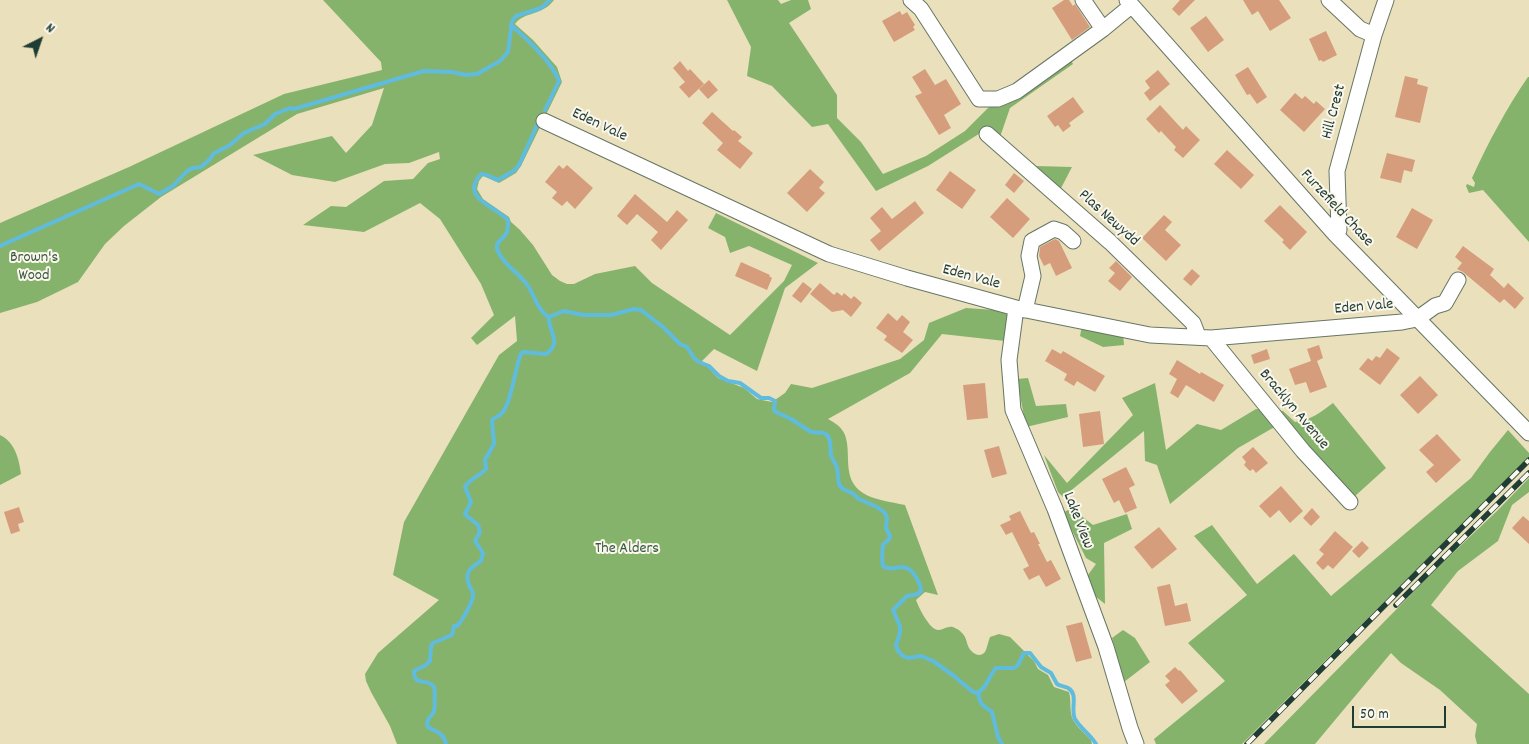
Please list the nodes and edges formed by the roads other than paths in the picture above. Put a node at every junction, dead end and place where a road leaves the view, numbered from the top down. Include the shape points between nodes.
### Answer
1 (911, 0) edge
2 (1083, 0) edge
3 (1329, 0) edge
4 (1386, 0) edge
5 (1129, 3) edge
6 (1103, 29) junction
7 (1374, 35) junction
8 (544, 121) dead end
9 (987, 134) dead end
10 (1335, 234) junction
11 (1073, 241) dead end
12 (1458, 280) dead end
13 (1020, 309) junction
14 (1417, 319) junction
15 (1204, 337) junction
16 (1528, 432) edge
17 (1350, 502) dead end
18 (1136, 744) edge

1 - 6 street via 921,9 979,99 998,99 1017,91
2 - 6 street
3 - 7 street via 1360,29
4 - 7 street, Hill Crest
5 - 6 street
5 - 10 street, Furzefield Chase
7 - 10 street, Hill Crest via 1337,171 1338,230
8 - 13 street, Eden Vale via 829,254
9 - 15 street, Plas Newydd via 1110,242
10 - 14 street, Furzefield Chase
11 - 13 street, Lake View via 1054,229 1032,241 1029,256 1033,276
12 - 14 street via 1445,303
13 - 15 street, Eden Vale via 1150,335
13 - 18 street, Lake View via 1009,360 1013,410 1055,509 1106,646
14 - 15 street, Eden Vale
14 - 16 street, Furzefield Chase
15 - 17 street, Bracklyn Avenue

